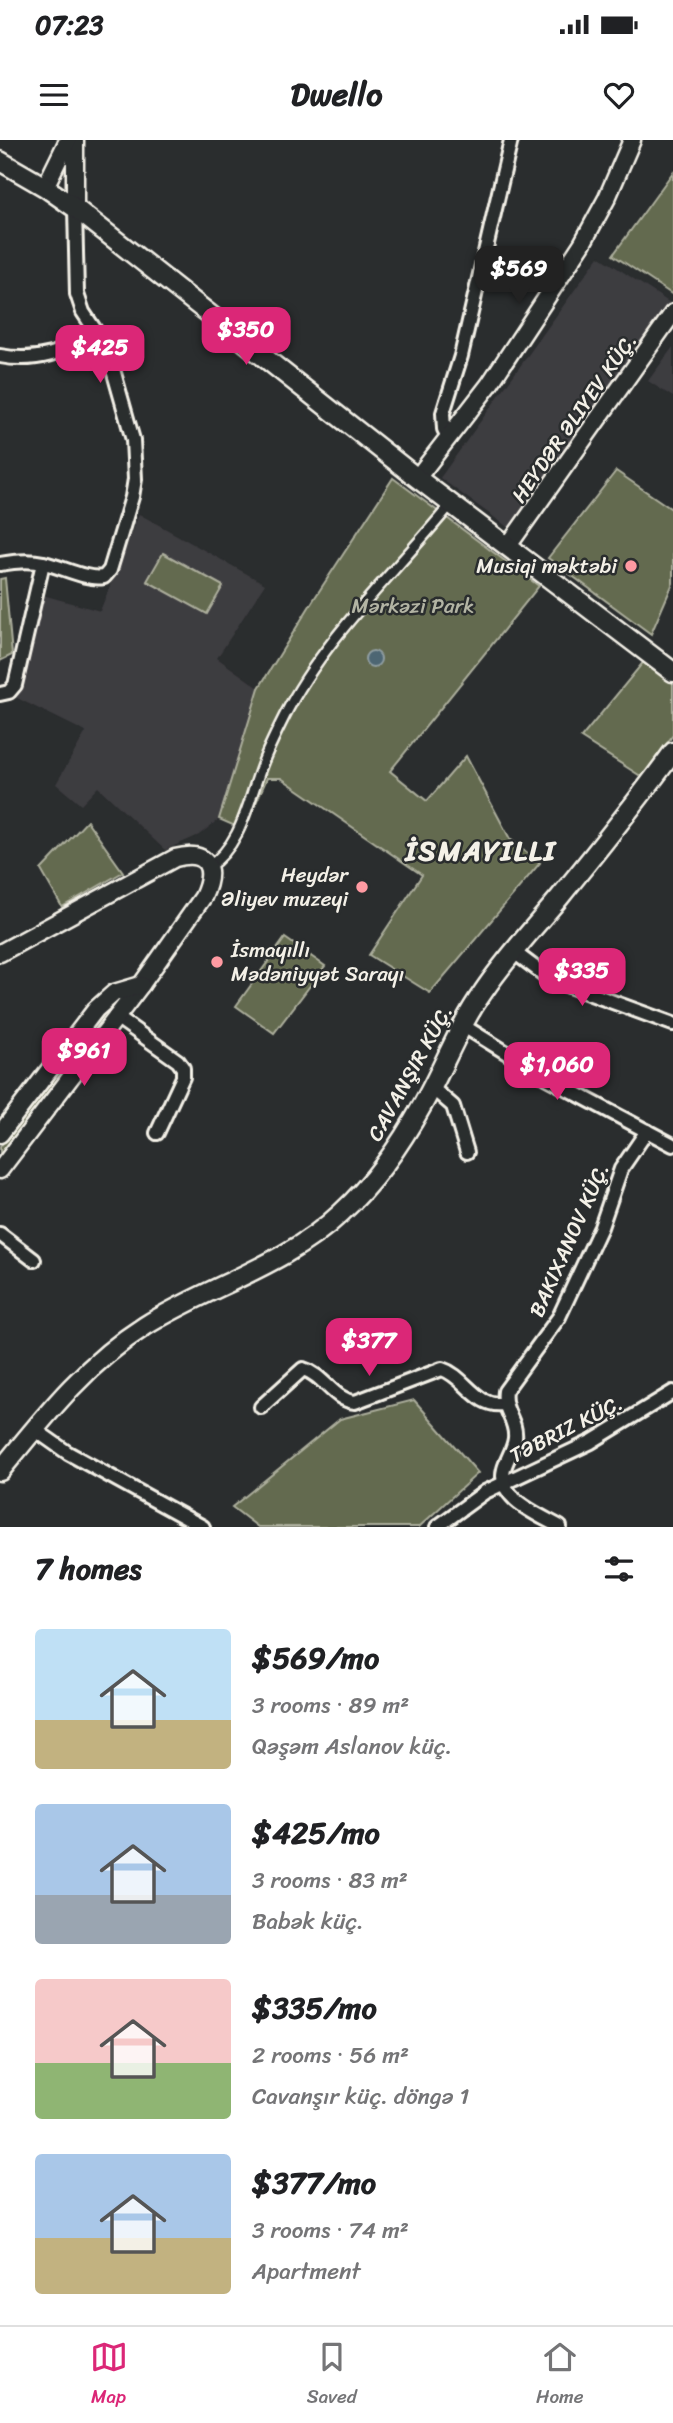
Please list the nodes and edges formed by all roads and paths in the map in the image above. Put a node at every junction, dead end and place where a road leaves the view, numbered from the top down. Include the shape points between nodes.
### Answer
1 (68, 140) edge
2 (75, 140) edge
3 (511, 140) edge
4 (632, 140) edge
5 (0, 161) edge
6 (45, 187) junction
7 (75, 208) junction
8 (673, 313) edge
9 (97, 333) junction
10 (0, 356) edge
11 (449, 439) junction
12 (416, 478) junction
13 (451, 504) junction
14 (509, 546) junction
15 (43, 563) junction
16 (0, 564) edge
17 (673, 672) edge
18 (0, 694) edge
19 (673, 752) edge
20 (208, 867) junction
21 (514, 952) junction
22 (0, 953) edge
23 (141, 985) junction
24 (115, 1017) junction
25 (673, 1024) edge
26 (462, 1025) junction
27 (431, 1087) junction
28 (647, 1131) junction
29 (157, 1133) dead end
30 (0, 1134) edge
31 (673, 1145) edge
32 (467, 1152) dead end
33 (0, 1170) edge
34 (0, 1234) edge
35 (34, 1260) dead end
36 (673, 1392) edge
37 (503, 1404) junction
38 (261, 1407) dead end
39 (34, 1429) junction
40 (0, 1471) edge
41 (503, 1483) junction
42 (202, 1527) edge
43 (437, 1527) edge
44 (560, 1527) edge

1 - 6 street
2 - 7 street
3 - 11 street via 461,356 443,413
4 - 11 street via 582,244
5 - 6 main road
6 - 7 main road
7 - 9 street via 77,294
7 - 12 main road
8 - 14 street, HEYDƏR ƏLIYEV KÜÇ.
9 - 10 street via 68,350 44,357
9 - 15 street via 129,421 135,464 132,497 104,577
11 - 12 street
12 - 13 main road
13 - 14 main road
13 - 20 street via 307,676 265,757 232,843
14 - 17 main road
15 - 16 street
15 - 18 street via 15,685
19 - 21 main road
20 - 22 street via 195,855 175,858
20 - 23 street via 211,875 203,897
21 - 25 street via 558,982
21 - 26 main road
23 - 24 street
23 - 30 street via 114,993 96,1009
24 - 29 street via 183,1068
24 - 33 street
26 - 27 main road
26 - 28 street via 547,1078
27 - 32 street via 453,1105
27 - 39 main road via 388,1160 340,1214 289,1252 167,1313 122,1341 76,1380
28 - 31 street
28 - 37 street via 621,1169 601,1227 559,1317 505,1391
34 - 35 street
36 - 41 street, TƏBRIZ KÜÇ. via 591,1443
37 - 38 street via 480,1399 442,1369 355,1402 344,1401 314,1372 303,1369
37 - 41 street via 515,1429 515,1441
39 - 40 main road
39 - 42 street via 68,1453
41 - 43 street
41 - 44 street, TƏBRIZ KÜÇ. via 520,1503

